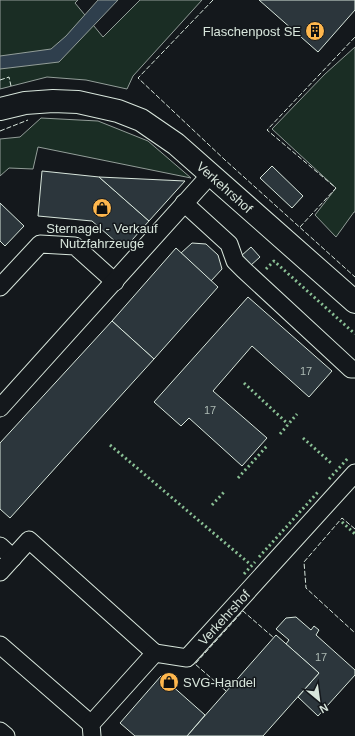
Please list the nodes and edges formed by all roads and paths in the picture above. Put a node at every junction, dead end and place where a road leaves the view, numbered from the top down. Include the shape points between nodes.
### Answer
1 (0, 109) edge
2 (211, 174) junction
3 (184, 203) junction
4 (115, 282) junction
5 (0, 287) edge
6 (355, 302) edge
7 (355, 369) edge
8 (0, 408) edge
9 (355, 473) edge
10 (0, 546) edge
11 (13, 558) junction
12 (0, 572) edge
13 (0, 645) edge
14 (155, 654) junction
15 (0, 730) edge
16 (92, 730) edge
17 (6, 736) edge

1 - 2 main road, Verkehrshof via 25,102 53,101 78,102 118,111 141,120 176,144
2 - 3 lane
2 - 6 main road, Verkehrshof
3 - 4 lane
3 - 7 lane via 229,244 235,261 244,270 351,369
4 - 5 lane via 75,246 40,244
4 - 8 lane
9 - 14 lane, Verkehrshof via 187,658
10 - 11 lane
11 - 12 lane
11 - 14 lane via 29,540
13 - 16 lane
14 - 16 lane
15 - 17 lane

